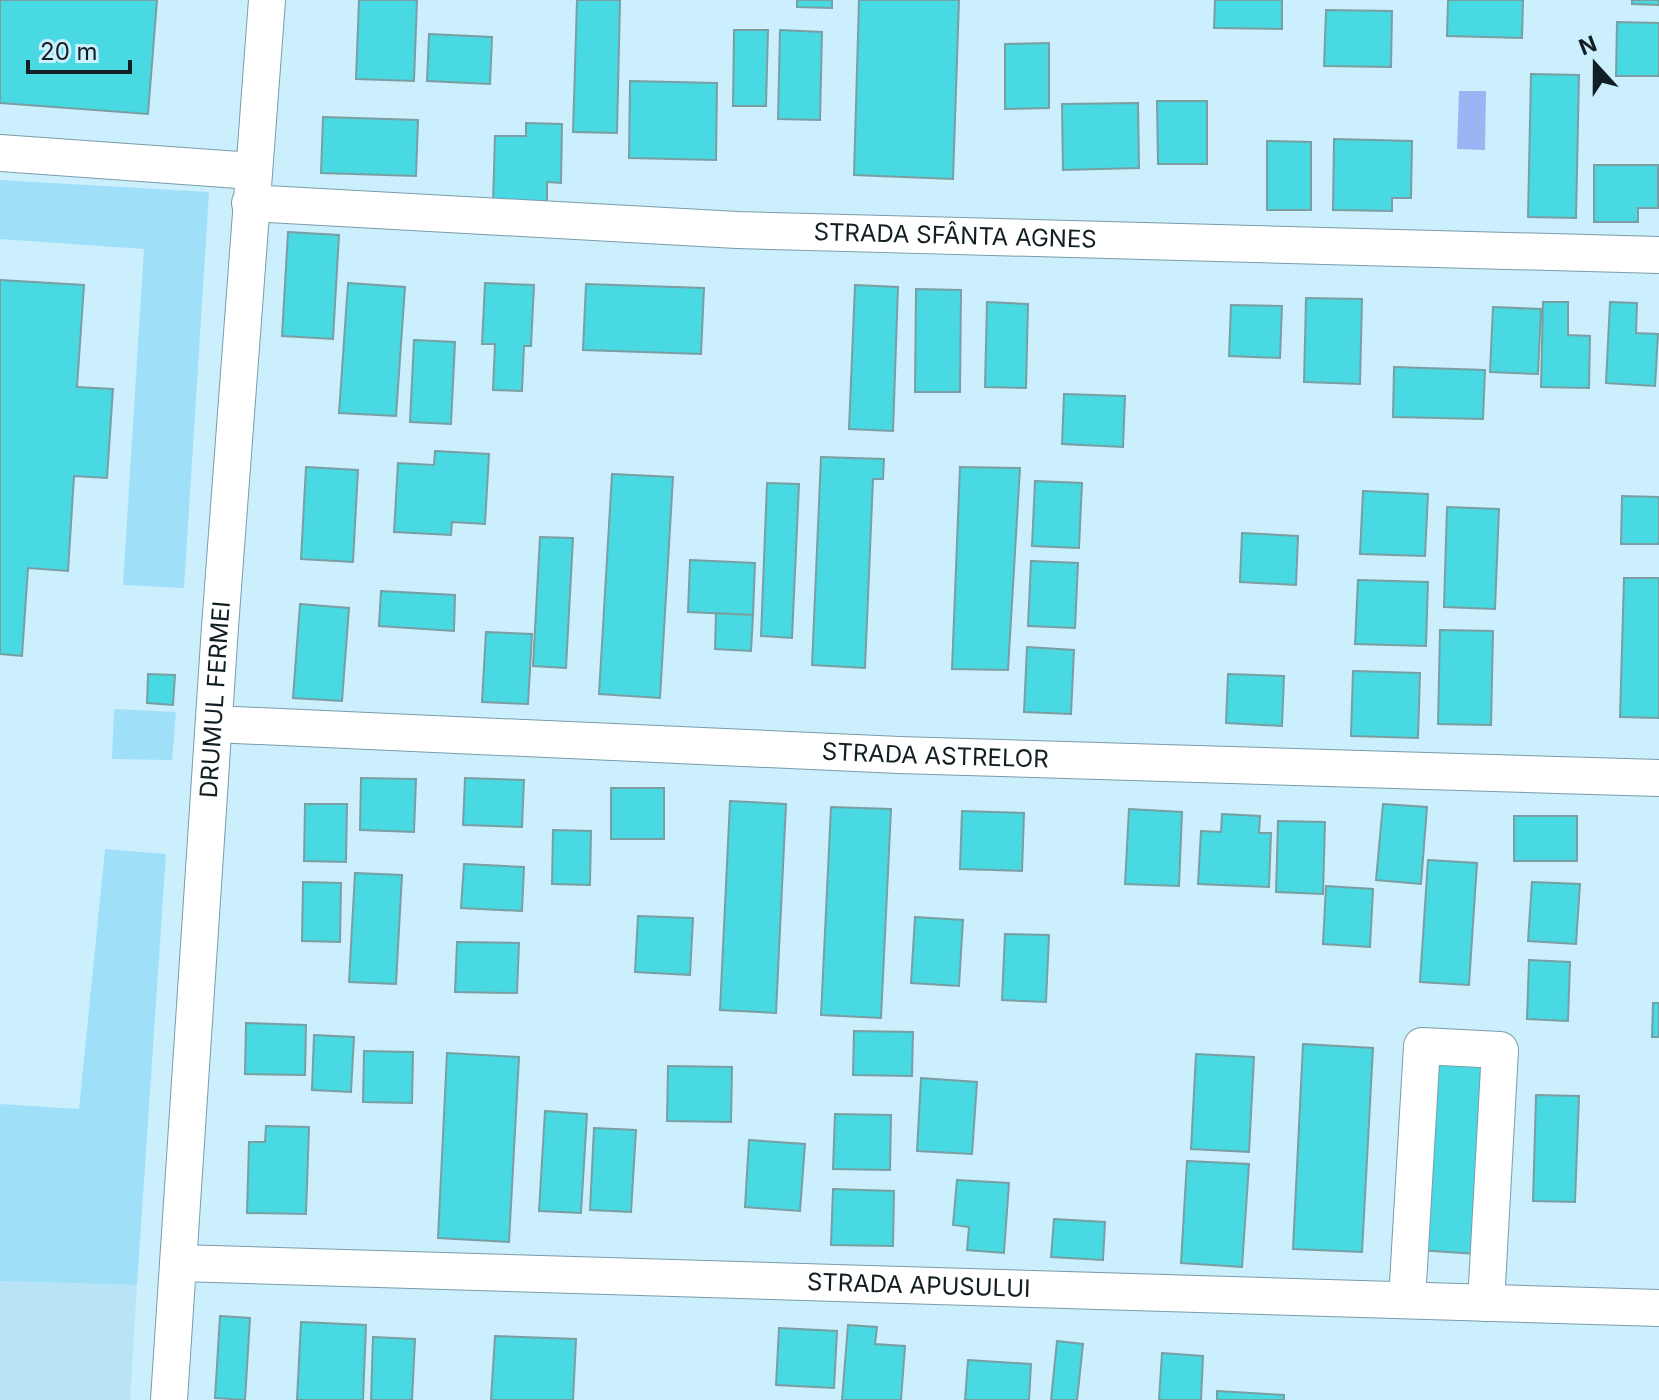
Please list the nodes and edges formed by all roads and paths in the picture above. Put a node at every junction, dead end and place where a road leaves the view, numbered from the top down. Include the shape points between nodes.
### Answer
1 (267, 0) edge
2 (0, 153) edge
3 (251, 187) junction
4 (1659, 255) edge
5 (214, 724) junction
6 (1659, 778) edge
7 (179, 1263) junction
8 (1407, 1300) junction
9 (1486, 1303) junction
10 (1659, 1308) edge
11 (169, 1400) edge

1 - 3 street, DRUMUL FERMEI
2 - 3 street, STRADA SFÂNTA AGNES
3 - 4 street, STRADA SFÂNTA AGNES via 737,230
3 - 5 street, DRUMUL FERMEI
5 - 6 street, STRADA ASTRELOR via 915,755
5 - 7 street, DRUMUL FERMEI
7 - 8 street, STRADA APUSULUI
7 - 11 street, DRUMUL FERMEI
8 - 9 street, STRADA APUSULUI
8 - 9 street via 1422,1046 1500,1050
9 - 10 street, STRADA APUSULUI

